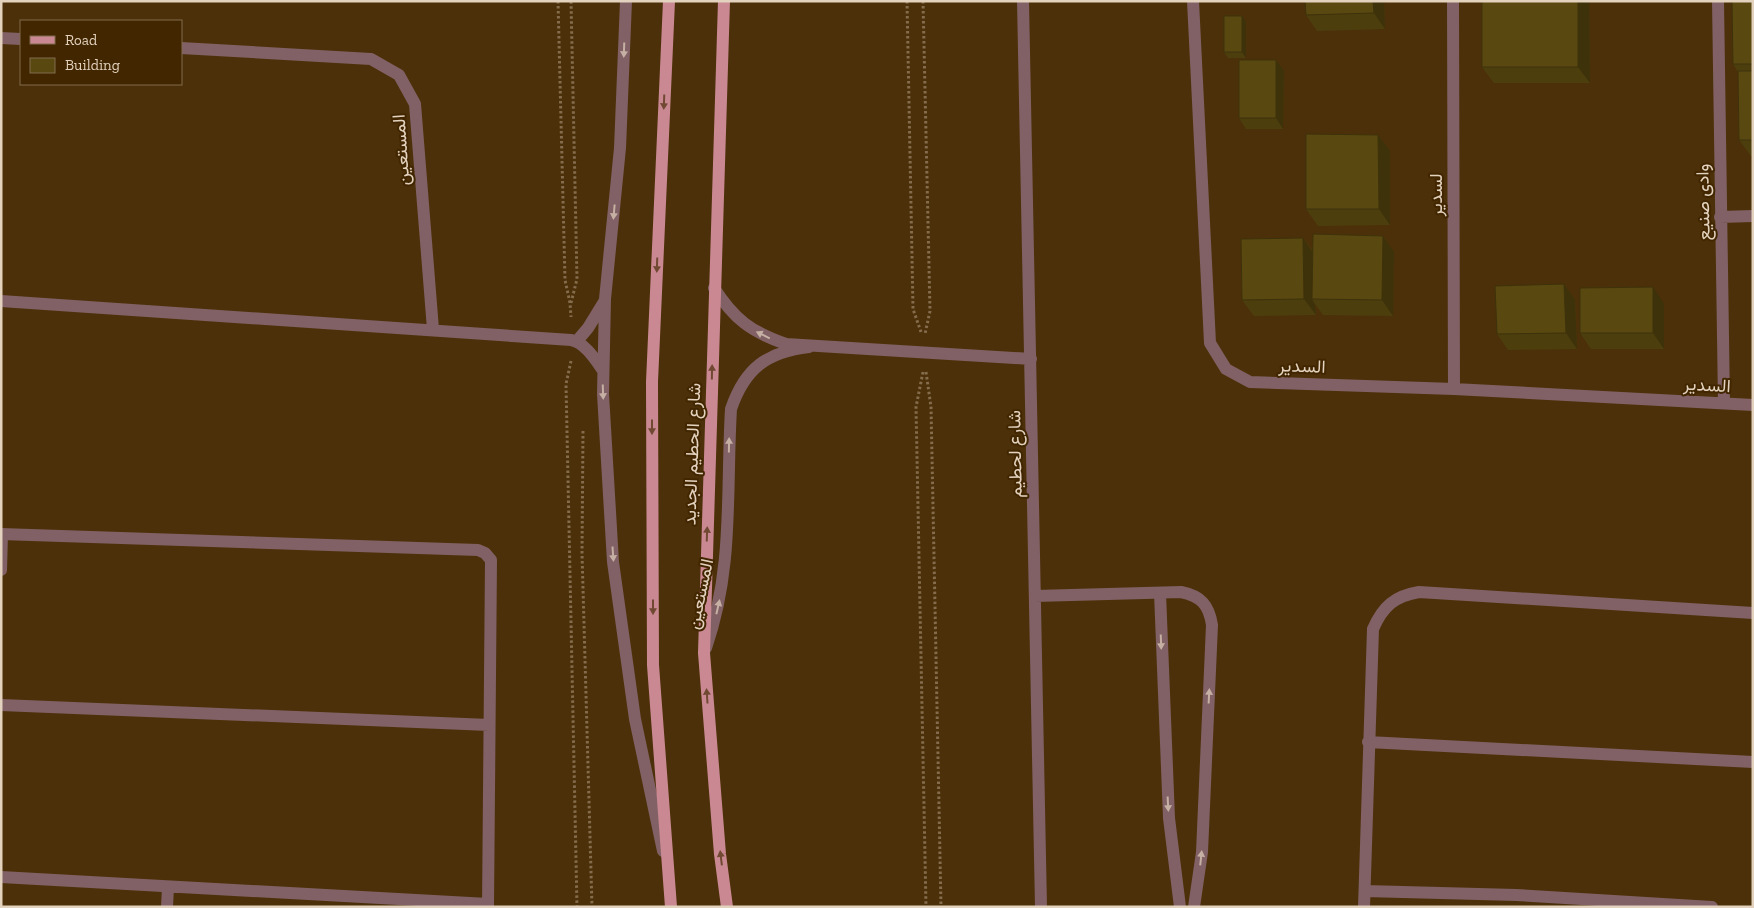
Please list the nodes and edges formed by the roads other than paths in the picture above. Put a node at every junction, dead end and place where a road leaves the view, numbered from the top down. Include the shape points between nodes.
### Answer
1 (626, 1) edge
2 (669, 1) edge
3 (724, 1) edge
4 (1023, 1) edge
5 (1193, 1) edge
6 (1453, 1) edge
7 (1718, 1) edge
8 (1, 38) edge
9 (20, 39) edge
10 (182, 48) edge
11 (1753, 216) edge
12 (1720, 217) junction
13 (714, 288) junction
14 (605, 299) junction
15 (1, 301) edge
16 (433, 329) junction
17 (577, 341) junction
18 (809, 347) junction
19 (1031, 359) junction
20 (602, 369) junction
21 (1454, 389) junction
22 (1724, 403) junction
23 (1753, 405) edge
24 (2, 534) edge
25 (1, 570) edge
26 (1160, 593) junction
27 (1035, 596) junction
28 (1753, 613) edge
29 (704, 653) junction
30 (1, 705) edge
31 (489, 725) junction
32 (1368, 742) junction
33 (1753, 762) edge
34 (668, 874) junction
35 (1, 877) edge
36 (168, 887) junction
37 (1365, 891) junction
38 (1516, 901) edge
39 (488, 906) edge
40 (167, 907) edge
41 (670, 907) edge
42 (727, 907) edge
43 (1041, 907) edge
44 (1180, 907) edge
45 (1194, 907) edge
46 (1364, 907) edge
47 (1712, 907) edge

1 -> 14 street via 620,148
2 -> 34 main road, شارع الحطيم الجديد via 652,382 653,665
3 - 13 main road, شارع الحطيم الجديد
4 - 19 street, شارع لحطيم
5 - 21 street, السدير via 1210,343 1226,369 1250,382
6 - 21 street, لسدير
7 - 12 street, وادى صنيع
8 - 9 street
10 - 16 street, المستعين via 371,59 399,75 415,104
11 - 12 street
12 - 22 street, وادى صنيع
18 -> 13 street, المستعين via 786,344 743,324 726,308
29 -> 13 main road, شارع الحطيم الجديد
14 - 17 street
14 - 20 street
15 - 16 street
16 - 17 street
17 - 20 street
18 - 19 street, المستعين
29 -> 18 street, المستعين via 715,622 727,558 731,409 738,389 751,371 788,349
19 - 27 street, شارع لحطيم
20 -> 34 street via 613,562 635,719
21 - 22 street, السدير
22 - 23 street, السدير
24 - 25 street
24 - 31 street via 478,550 491,560
26 - 27 street
26 -> 44 street via 1169,818
45 -> 26 street via 1202,852 1212,625 1210,612 1194,594
27 - 43 street, شارع لحطيم
28 - 32 street via 1419,592 1404,595 1389,602 1373,628
42 -> 29 main road, شارع الحطيم الجديد
30 - 31 street
31 - 39 street
32 - 33 street
32 - 37 street
34 - 41 main road, شارع الحطيم الجديد
35 - 36 street
36 - 39 street
36 - 40 street
37 - 38 street
37 - 46 street
38 - 47 street

